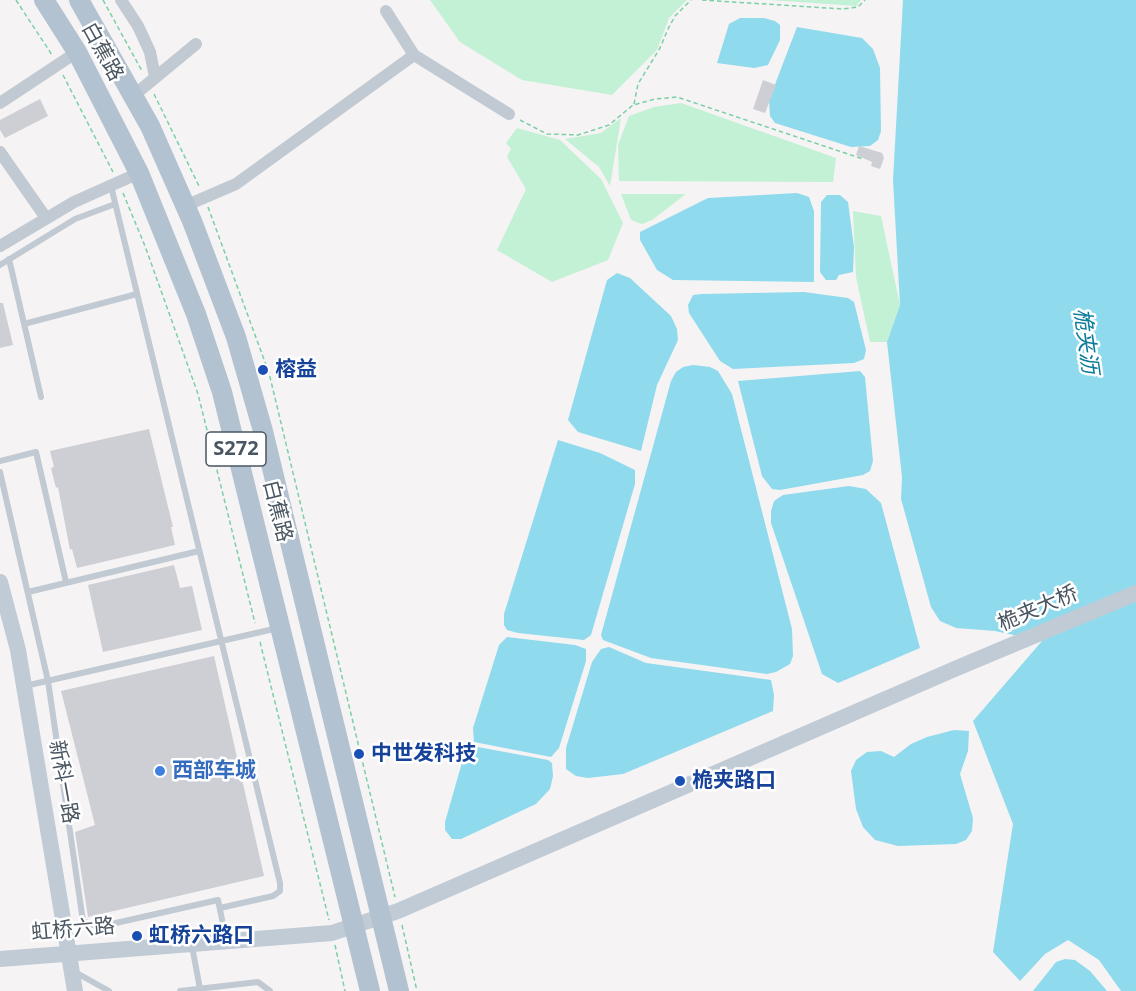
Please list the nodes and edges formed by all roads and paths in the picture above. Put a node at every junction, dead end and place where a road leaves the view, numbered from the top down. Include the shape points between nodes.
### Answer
1 (16, 0) edge
2 (44, 0) edge
3 (79, 0) edge
4 (121, 0) edge
5 (691, 0) edge
6 (702, 0) edge
7 (865, 0) edge
8 (386, 11) dead end
9 (196, 44) dead end
10 (77, 52) junction
11 (414, 55) junction
12 (58, 64) junction
13 (155, 77) junction
14 (133, 96) junction
15 (0, 103) edge
16 (633, 105) junction
17 (509, 114) joint
18 (0, 152) edge
19 (863, 159) dead end
20 (139, 173) junction
21 (115, 184) junction
22 (115, 204) junction
23 (185, 206) junction
24 (46, 218) junction
25 (0, 246) edge
26 (9, 259) junction
27 (0, 265) edge
28 (137, 294) junction
29 (24, 324) junction
30 (41, 397) dead end
31 (0, 461) edge
32 (0, 472) edge
33 (199, 551) junction
34 (0, 582) edge
35 (66, 582) junction
36 (28, 592) junction
37 (1136, 593) edge
38 (282, 627) junction
39 (258, 633) junction
40 (220, 641) junction
41 (48, 681) junction
42 (24, 686) junction
43 (220, 908) junction
44 (390, 914) junction
45 (354, 925) junction
46 (332, 933) junction
47 (226, 940) junction
48 (191, 943) junction
49 (69, 953) junction
50 (0, 959) edge
51 (72, 970) junction
52 (200, 989) junction
53 (75, 991) edge
54 (109, 991) edge
55 (180, 991) edge
56 (270, 991) edge
57 (345, 991) edge
58 (370, 991) edge
59 (399, 991) edge

1 - 12 path
2 - 10 main road, 白蕉路 / S272
3 - 14 main road, 白蕉路 / S272
4 - 13 street via 146,43
5 - 16 path via 671,22 638,84
6 - 7 path via 843,9
8 - 11 street
9 - 13 street
10 - 12 street
10 - 20 main road, 白蕉路 / S272
11 - 17 street
11 - 23 street via 236,184
12 - 15 street
12 - 21 path
13 - 14 street
14 - 23 main road, 白蕉路 / S272
16 - 17 path via 609,125 593,132 562,136 547,134
16 - 19 path via 677,97
18 - 24 street
20 - 21 street
20 - 38 main road, 白蕉路 / S272 via 196,314 222,392
21 - 22 lane
21 - 24 street
21 - 39 path via 145,246 198,394
22 - 26 lane via 75,219
22 - 28 lane
23 - 44 main road, 白蕉路 / S272 via 236,337
24 - 25 street
26 - 27 lane
26 - 29 lane
28 - 29 lane
28 - 33 lane
29 - 30 lane
31 - 35 lane via 36,452
32 - 36 lane
33 - 35 lane
33 - 40 lane
34 - 42 street, 新科一路
35 - 36 lane
36 - 41 lane
37 - 44 street, 桅夹大桥
38 - 39 lane
38 - 45 main road, 白蕉路 / S272
39 - 40 lane
39 - 46 path
40 - 41 lane
40 - 43 lane via 280,887 273,896
41 - 42 lane
41 - 43 lane via 83,921 98,927 218,900
42 - 49 street, 新科一路
43 - 47 lane
44 - 45 street, 虹桥六路
44 - 59 main road, 白蕉路 / S272
45 - 46 street, 虹桥六路
45 - 58 main road, 白蕉路 / S272
46 - 47 street, 虹桥六路
46 - 57 path
47 - 48 street, 虹桥六路
48 - 49 street, 虹桥六路
48 - 52 lane
49 - 50 street, 虹桥六路
49 - 51 street, 新科一路
51 - 53 street, 新科一路
51 - 54 lane
52 - 55 lane
52 - 56 lane via 258,982

